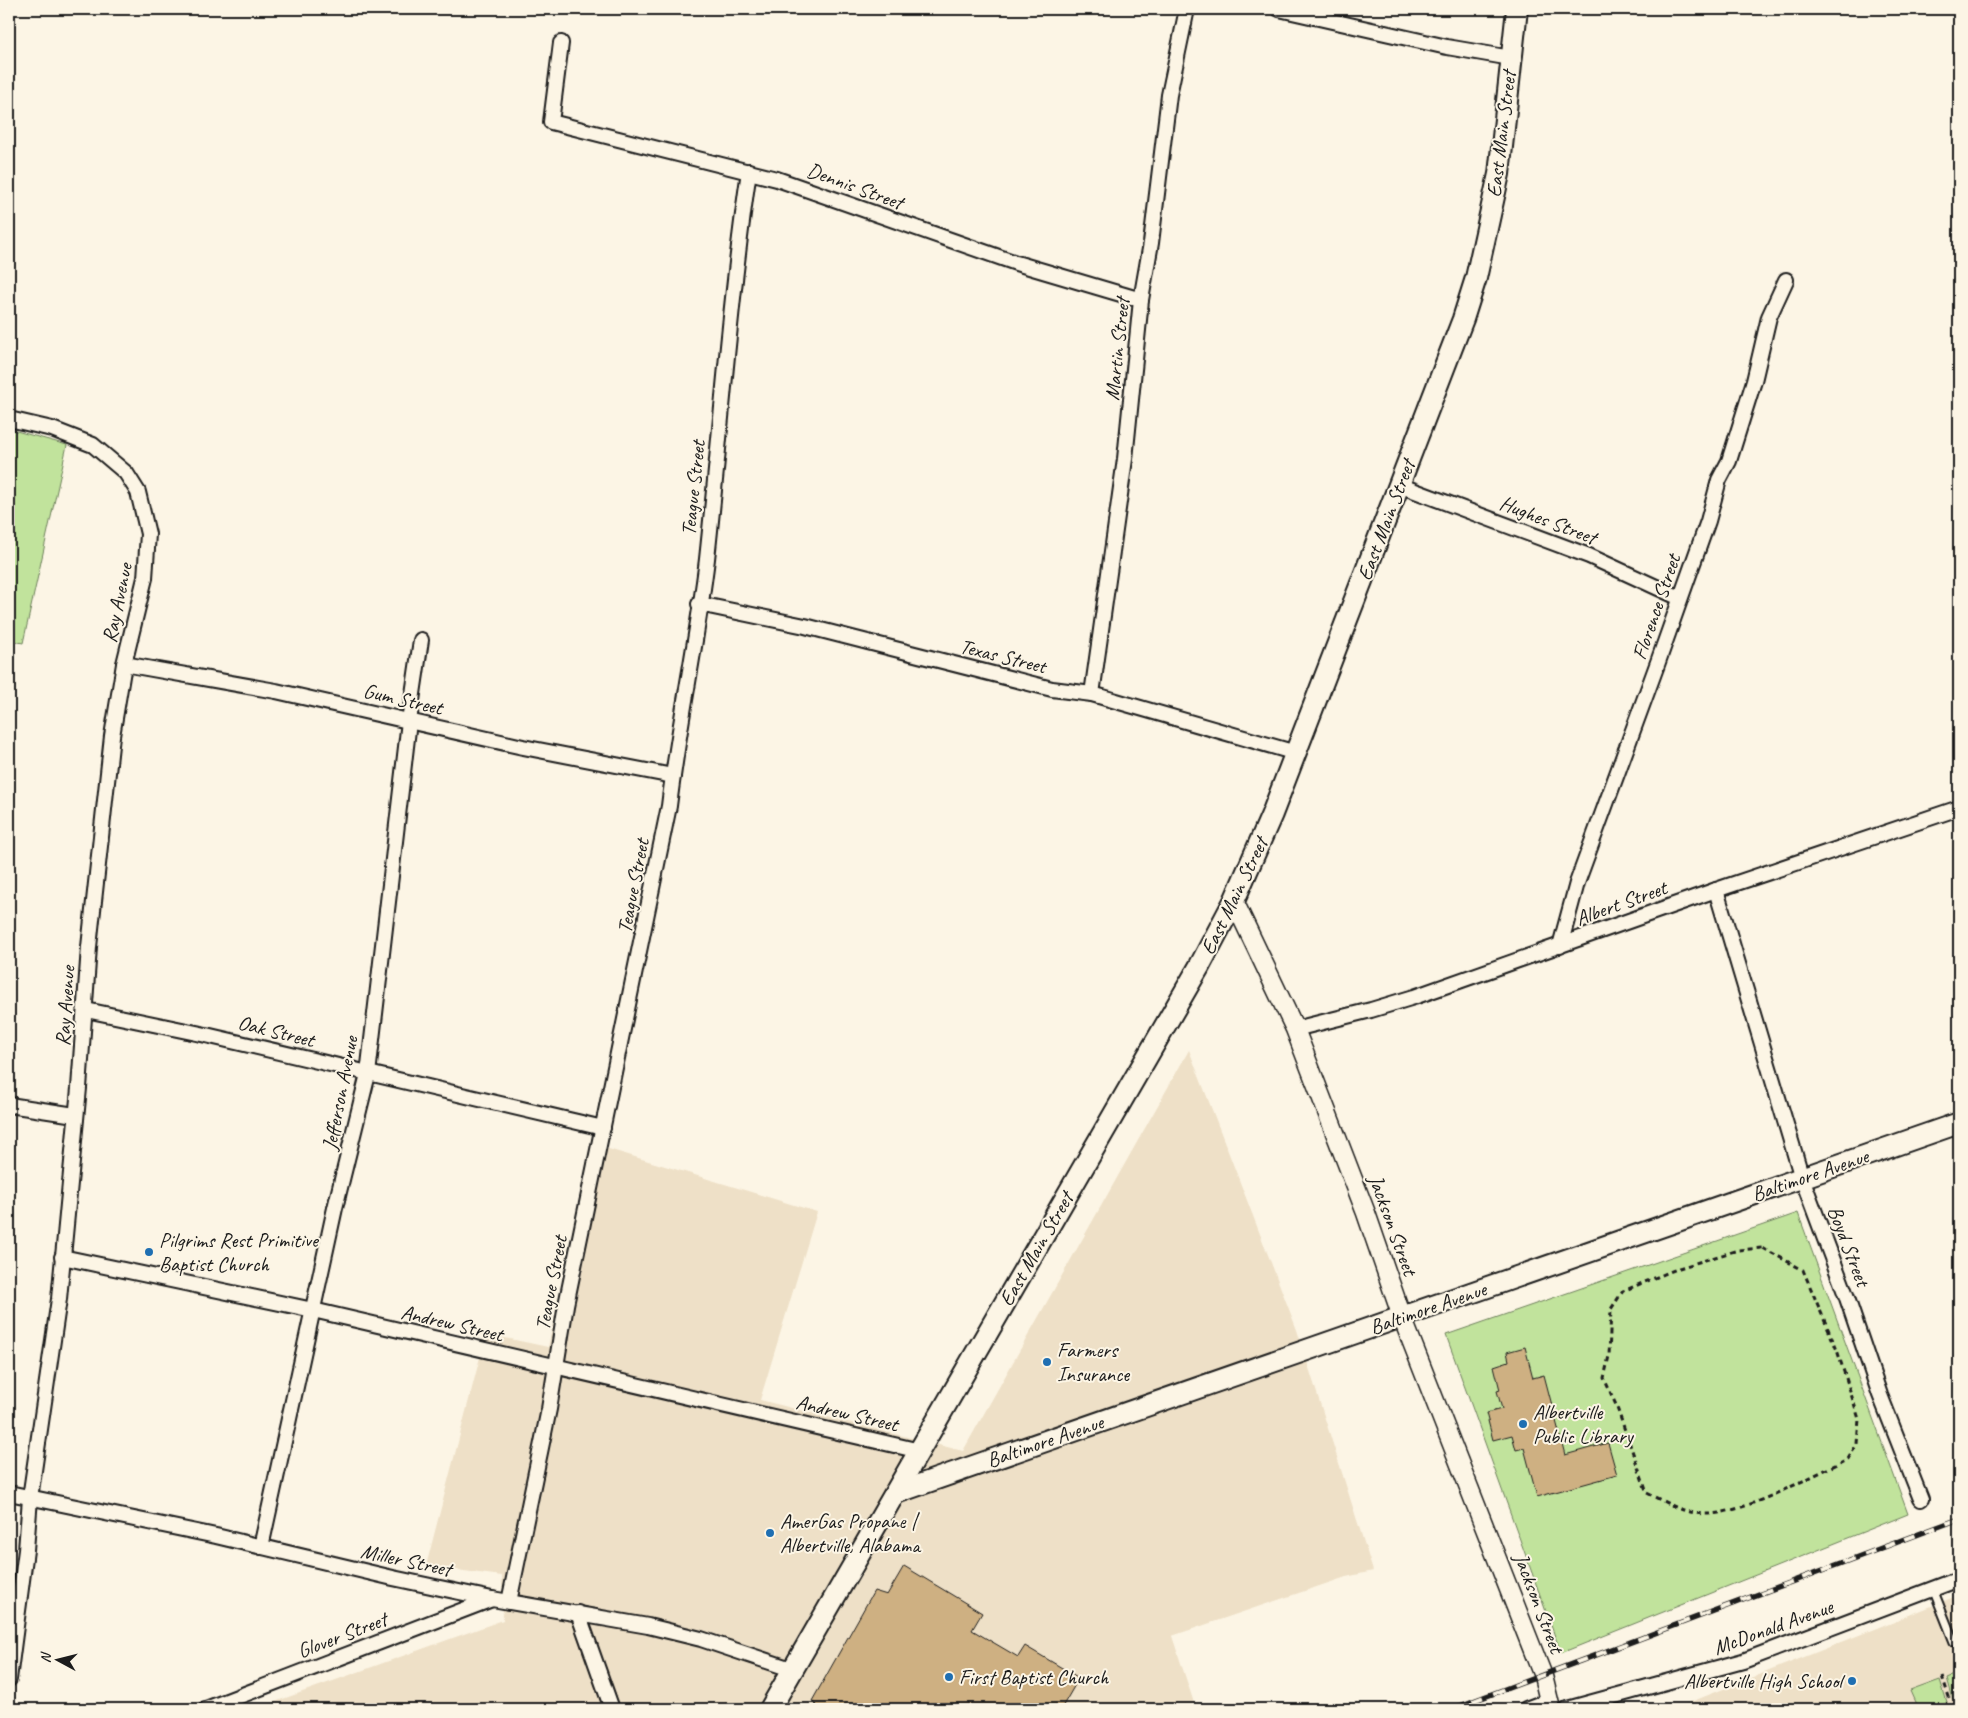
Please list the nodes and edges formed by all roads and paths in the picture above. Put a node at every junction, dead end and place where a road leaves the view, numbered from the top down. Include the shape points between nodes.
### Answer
1 (1187, 9) edge
2 (1279, 9) edge
3 (1518, 9) edge
4 (561, 44) dead end
5 (1511, 58) junction
6 (749, 171) junction
7 (1786, 280) dead end
8 (1141, 300) junction
9 (9, 419) edge
10 (1399, 484) junction
11 (1680, 598) junction
12 (699, 604) junction
13 (421, 640) dead end
14 (124, 664) junction
15 (1092, 694) junction
16 (409, 721) junction
17 (1296, 753) junction
18 (673, 776) junction
19 (1959, 808) edge
20 (1716, 890) junction
21 (1234, 901) junction
22 (1560, 946) junction
23 (86, 1010) junction
24 (1295, 1029) junction
25 (368, 1074) junction
26 (9, 1105) edge
27 (75, 1115) junction
28 (1959, 1123) edge
29 (603, 1128) junction
30 (1802, 1178) junction
31 (62, 1257) junction
32 (313, 1310) junction
33 (1402, 1317) junction
34 (556, 1367) junction
35 (920, 1451) junction
36 (9, 1493) edge
37 (896, 1493) junction
38 (1647, 1493) joint
39 (30, 1498) junction
40 (1921, 1499) dead end
41 (261, 1547) junction
42 (1959, 1579) edge
43 (1933, 1589) junction
44 (492, 1599) junction
45 (509, 1602) junction
46 (578, 1613) junction
47 (1954, 1642) dead end
48 (794, 1670) junction
49 (1942, 1676) dead end
50 (9, 1679) edge
51 (1950, 1700) dead end
52 (1549, 1705) edge
53 (206, 1709) edge
54 (612, 1709) edge
55 (770, 1709) edge
56 (1526, 1709) edge
57 (1568, 1709) edge

1 - 8 street, Martin Street via 1169,95
2 - 5 street
3 - 5 main road, East Main Street
4 - 6 street, Dennis Street via 551,122
5 - 10 main road, East Main Street via 1499,174 1476,278
6 - 8 street, Dennis Street via 1016,263
6 - 12 street, Teague Street
7 - 11 street, Florence Street via 1769,317 1754,381 1729,461
8 - 15 street, Martin Street via 1126,459
9 - 14 street, Ray Avenue via 93,444 126,473 138,492 148,534 145,578
10 - 11 street, Hughes Street via 1589,556
10 - 17 main road, East Main Street
11 - 22 street, Florence Street via 1577,883
12 - 15 street, Texas Street via 805,626 1052,690
12 - 18 street, Teague Street
13 - 16 street, Jefferson Avenue
14 - 16 street, Gum Street via 276,691
14 - 23 street, Ray Avenue via 112,736 89,947
15 - 17 street, Texas Street
16 - 18 street, Gum Street
16 - 25 street, Jefferson Avenue
17 - 21 main road, East Main Street
18 - 29 street, Teague Street
19 - 20 street, Albert Street
20 - 22 street, Albert Street
20 - 30 street, Boyd Street
21 - 24 street, Jackson Street
21 - 35 main road, East Main Street via 1200,966
22 - 24 street, Albert Street via 1397,1002
23 - 25 street, Oak Street
23 - 27 street, Ray Avenue
24 - 33 street, Jackson Street
25 - 29 street, Oak Street
25 - 32 street, Jefferson Avenue
26 - 27 street
27 - 31 street, Ray Avenue
28 - 30 main road, Baltimore Avenue
29 - 34 street, Teague Street
30 - 33 main road, Baltimore Avenue
30 - 40 street, Boyd Street
31 - 32 street, Andrew Street
31 - 39 street, Ray Avenue via 59,1299
32 - 34 street, Andrew Street
32 - 41 street, Jefferson Avenue
33 - 37 main road, Baltimore Avenue
33 - 52 street, Jackson Street via 1543,1676
34 - 35 street, Andrew Street
34 - 45 street, Teague Street
35 - 37 main road, East Main Street
36 - 39 street, Miller Street
37 - 48 main road, East Main Street
38 - 38 path via 1675,1508 1705,1514 1738,1509 1848,1459 1857,1444 1859,1419 1837,1350 1803,1270 1763,1248 1738,1250 1679,1268 1623,1292 1611,1309 1609,1356 1604,1378
39 - 41 street, Miller Street
39 - 50 street, Ray Avenue
41 - 44 street, Miller Street
42 - 43 street, McDonald Avenue
43 - 47 lane
43 - 57 street, McDonald Avenue via 1743,1661
44 - 45 street, Miller Street
44 - 53 street, Glover Street
45 - 46 street, Miller Street
46 - 48 street, Miller Street via 701,1639
46 - 54 street
48 - 55 main road, East Main Street
49 - 51 path
52 - 56 street

